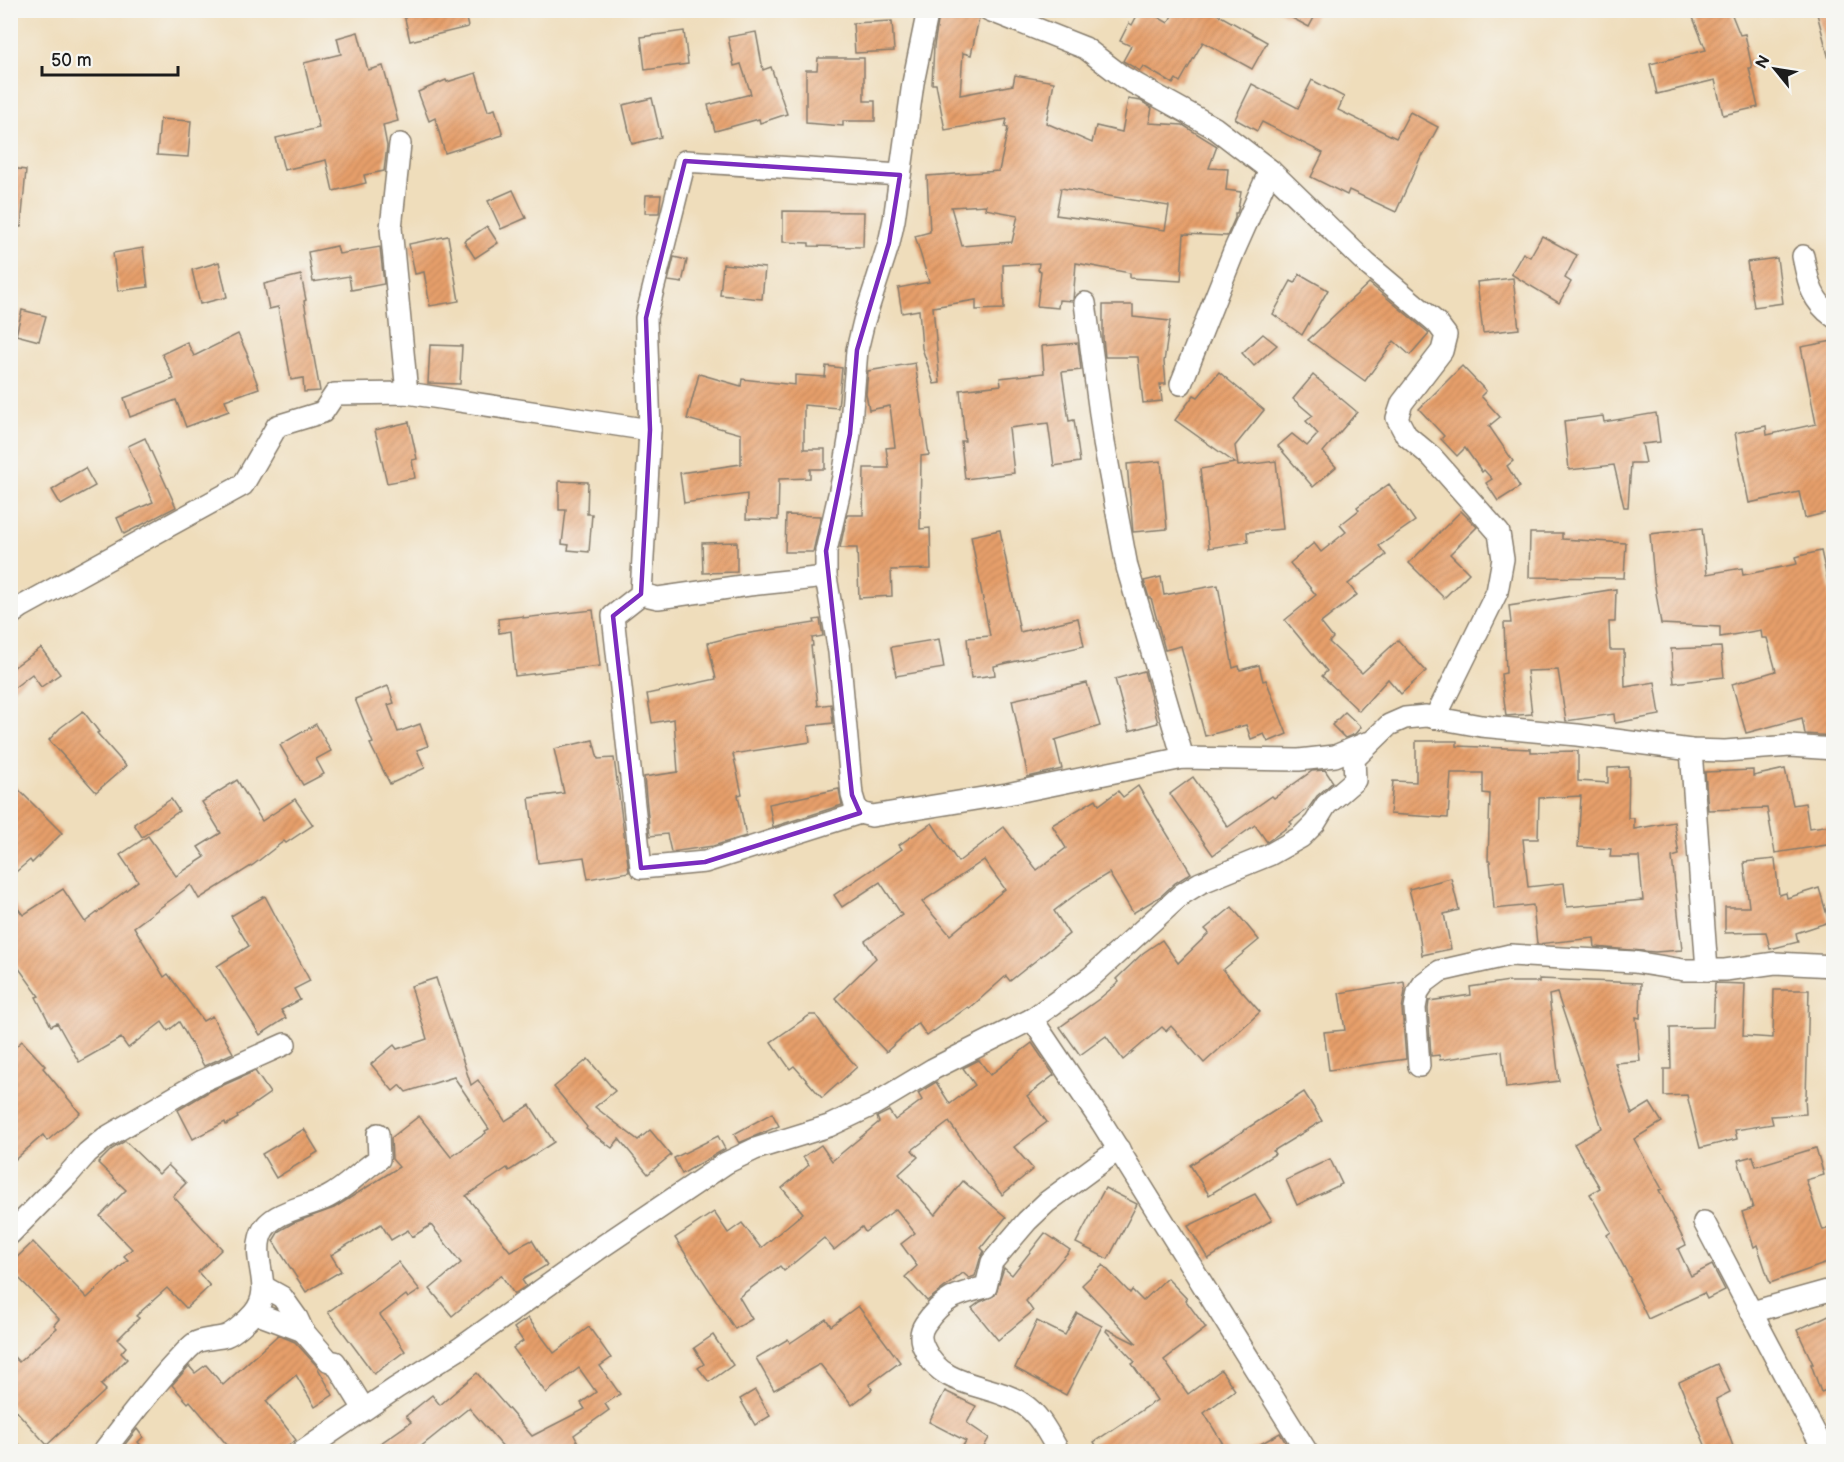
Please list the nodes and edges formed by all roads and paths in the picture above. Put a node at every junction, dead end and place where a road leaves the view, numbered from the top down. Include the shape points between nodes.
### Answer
1 (928, 10) edge
2 (988, 10) edge
3 (400, 144) dead end
4 (1270, 170) junction
5 (900, 175) junction
6 (1803, 256) dead end
7 (1085, 303) dead end
8 (1833, 317) edge
9 (1181, 384) dead end
10 (406, 393) junction
11 (650, 430) junction
12 (826, 576) junction
13 (641, 594) junction
14 (10, 615) edge
15 (1435, 718) junction
16 (1369, 742) junction
17 (1833, 749) edge
18 (1691, 750) junction
19 (1183, 758) junction
20 (1225, 771) dead end
21 (860, 813) junction
22 (1833, 966) edge
23 (1707, 970) junction
24 (1032, 1019) junction
25 (285, 1044) dead end
26 (1419, 1066) dead end
27 (378, 1134) dead end
28 (1119, 1149) junction
29 (1704, 1222) dead end
30 (10, 1234) edge
31 (264, 1287) junction
32 (1833, 1289) edge
33 (1752, 1312) junction
34 (255, 1313) junction
35 (303, 1331) junction
36 (364, 1410) junction
37 (103, 1452) edge
38 (302, 1452) edge
39 (1059, 1452) edge
40 (1307, 1452) edge
41 (1825, 1452) edge

1 - 5 street
2 - 4 street via 1085,48 1123,77 1215,128
3 - 10 street via 391,228
4 - 9 street
4 - 15 street via 1446,335 1443,351 1402,403 1397,417 1406,435 1432,458 1499,533 1503,559 1497,592
5 - 11 street via 685,161 646,318
5 - 12 street via 889,243 857,350 850,434 826,551
6 - 8 street via 1810,290
7 - 19 street via 1104,443 1127,567
10 - 11 street
10 - 14 street via 335,394 323,412 277,426 243,485
11 - 13 street
12 - 13 street via 658,598
12 - 21 street via 839,652 852,795
13 - 21 street via 613,616 641,868 705,862
15 - 16 street via 1405,718 1389,725
15 - 18 street
16 - 19 street via 1335,756 1299,760
16 - 24 street via 1354,759 1355,780 1326,805 1315,824 1301,837 1182,894 1091,977
17 - 18 street via 1790,746
18 - 23 street
19 - 20 street
19 - 21 street via 1007,794 872,816
22 - 23 street via 1775,963
23 - 26 street via 1510,955 1440,970 1418,993 1415,1008
24 - 28 street
24 - 36 street via 829,1126 726,1162 459,1349
25 - 30 street via 202,1081 105,1138
27 - 31 street via 379,1159 327,1198 264,1227 259,1248
28 - 39 street via 1027,1221 992,1262 986,1287 955,1295 922,1328 921,1341 935,1366 947,1375 1024,1404 1039,1419
28 - 40 street
29 - 33 street
31 - 34 street
31 - 35 street via 282,1297
32 - 33 street
33 - 41 street
34 - 35 street
34 - 37 street via 228,1335 195,1342 150,1389
35 - 36 street via 329,1361 335,1362
36 - 38 street

